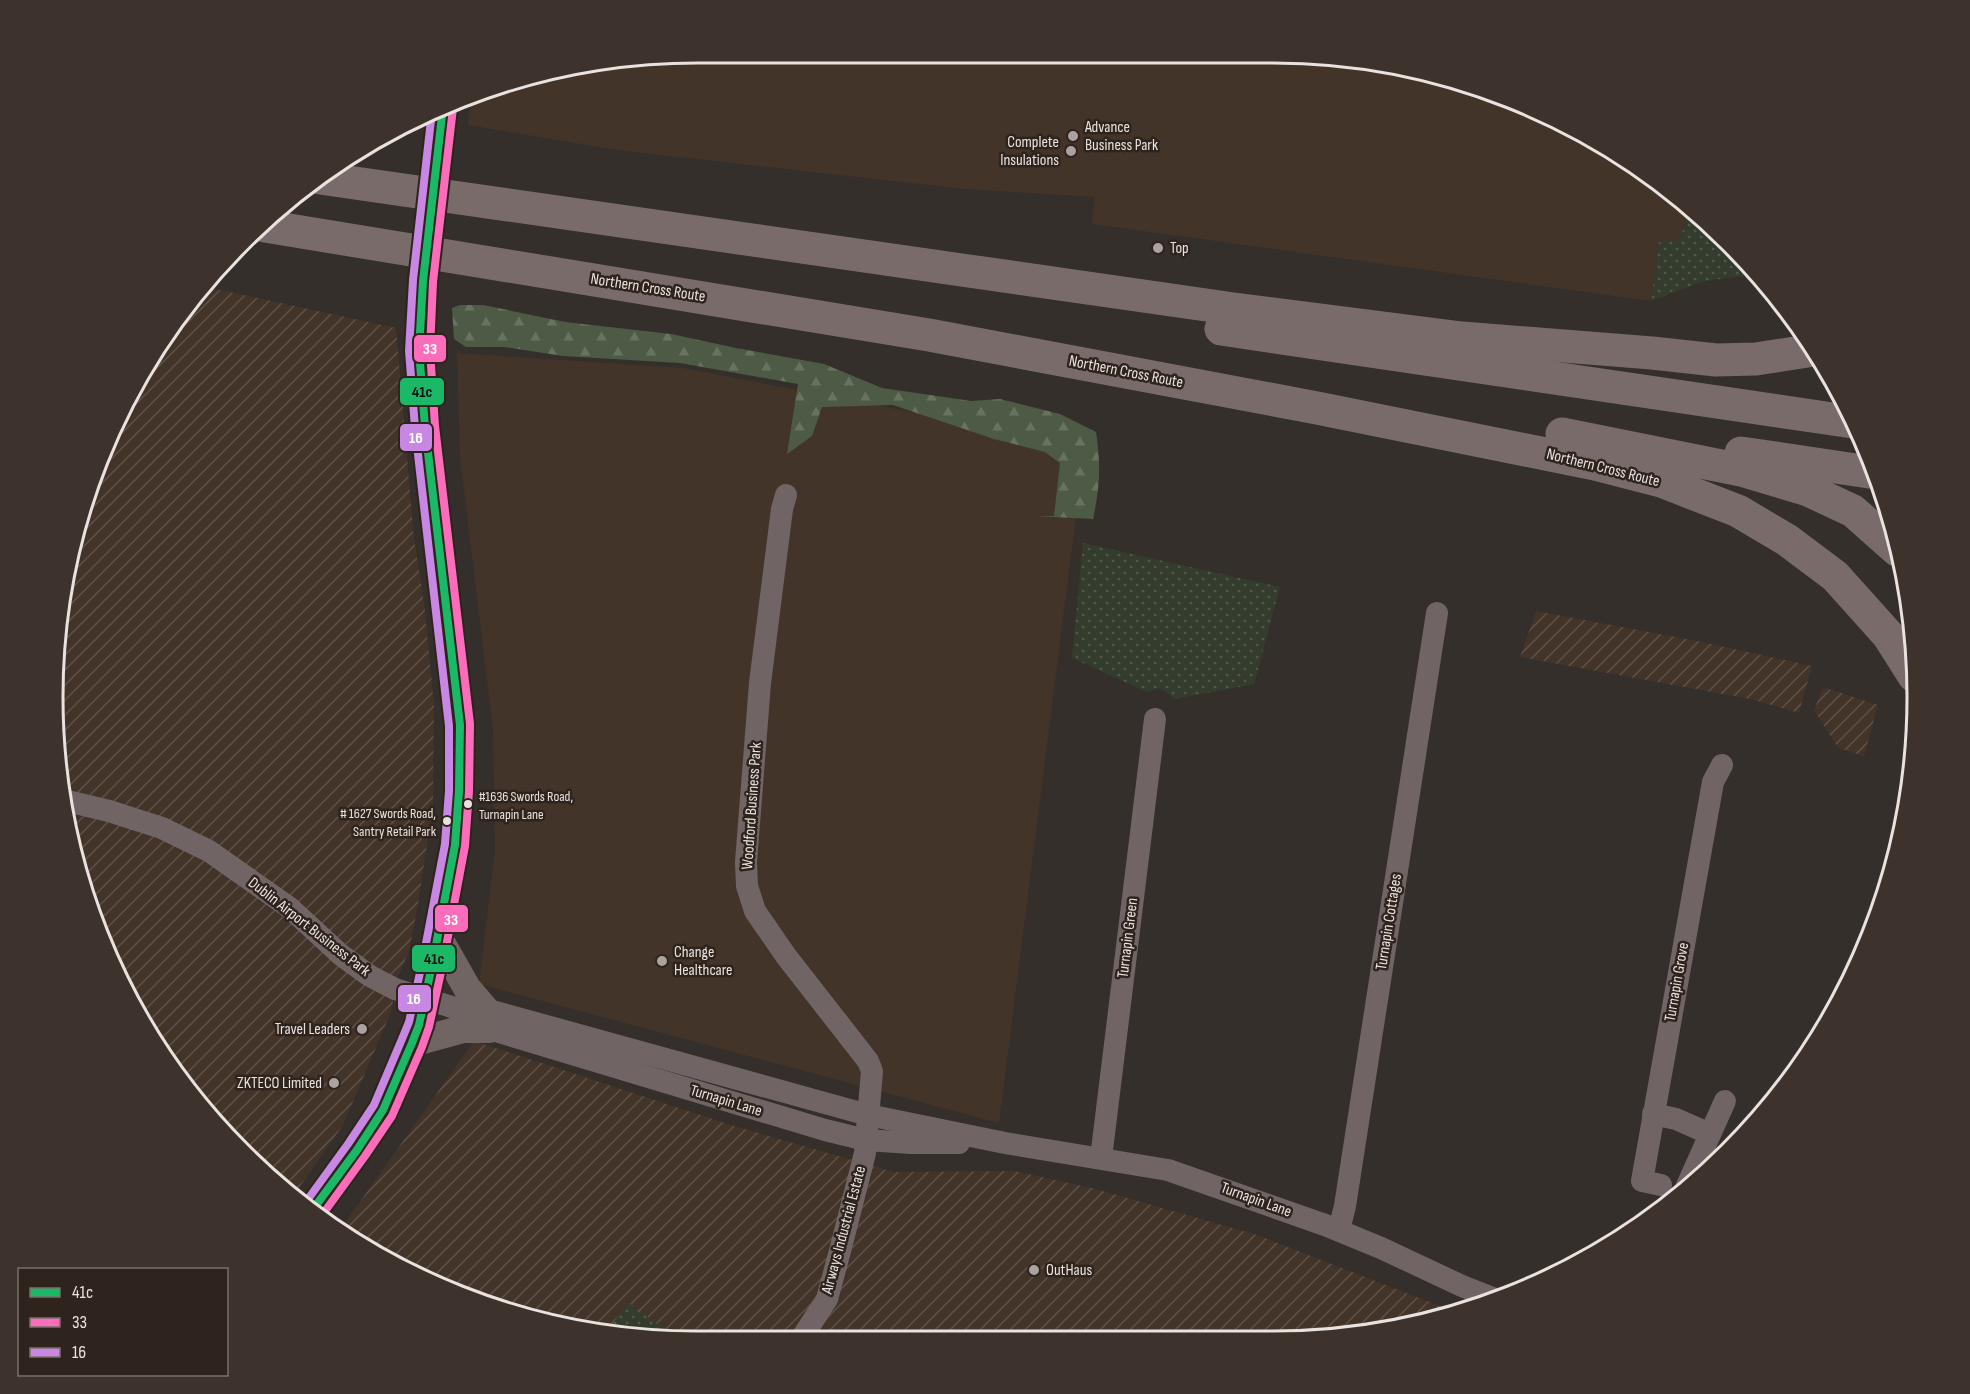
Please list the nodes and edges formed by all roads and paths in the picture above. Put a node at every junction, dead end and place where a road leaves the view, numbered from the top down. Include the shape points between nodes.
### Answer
1 (442, 117) edge
2 (435, 170) tunnel mouth
3 (331, 180) edge
4 (460, 199) junction
5 (272, 227) edge
6 (423, 281) tunnel mouth
7 (929, 335) junction
8 (1794, 337) edge
9 (1652, 352) junction
10 (1804, 352) edge
11 (1844, 421) edge
12 (1567, 434) junction
13 (1865, 471) edge
14 (786, 495) dead end
15 (1887, 541) edge
16 (1437, 613) dead end
17 (1906, 664) edge
18 (1155, 718) dead end
19 (1722, 765) dead end
20 (72, 802) edge
21 (438, 937) junction
22 (425, 999) junction
23 (477, 1016) junction
24 (412, 1043) junction
25 (1725, 1101) dead end
26 (1653, 1114) junction
27 (868, 1115) junction
28 (1710, 1134) junction
29 (866, 1140) junction
30 (1005, 1143) junction
31 (1101, 1158) junction
32 (1693, 1172) edge
33 (1661, 1185) dead end
34 (317, 1204) edge
35 (1339, 1230) junction
36 (1484, 1295) edge
37 (806, 1331) edge

1 - 2 main road
3 - 4 highway
4 - 9 highway via 1256,312 1462,338
4 - 11 highway via 1276,338
5 - 7 highway, Northern Cross Route
6 - 21 main road via 419,350 424,419 460,724 455,845
7 - 12 highway
7 - 17 highway, Northern Cross Route via 1351,414 1661,481 1738,511 1787,540 1835,576 1888,635
8 - 9 highway
9 - 10 highway via 1716,360
12 - 13 highway via 1739,452
12 - 15 highway via 1741,470 1808,490 1853,511
14 - 27 street, Woodford Business Park via 760,683 747,886 755,911 772,938 868,1061 872,1071
16 - 35 street, Turnapin Cottages
18 - 31 street, Turnapin Green
19 - 26 street, Turnapin Grove via 1713,782
20 - 22 street, Dublin Airport Business Park via 162,828 209,851 290,908 370,976
21 - 22 main road
21 - 23 main road via 467,988
22 - 23 street, Turnapin Lane
22 - 24 main road
23 - 24 main road via 463,1029
23 - 27 street, Turnapin Lane
23 - 29 street, Turnapin Lane via 813,1127
24 - 34 main road via 383,1110
25 - 28 street
26 - 28 street
26 - 33 street, Turnapin Grove via 1642,1181
27 - 29 street, Airways Industrial Estate
27 - 30 street, Turnapin Lane
28 - 32 street
29 - 30 street, Turnapin Lane
29 - 37 street, Airways Industrial Estate via 826,1299
30 - 31 street, Turnapin Lane
31 - 35 street, Turnapin Lane via 1168,1170
35 - 36 street, Turnapin Lane

